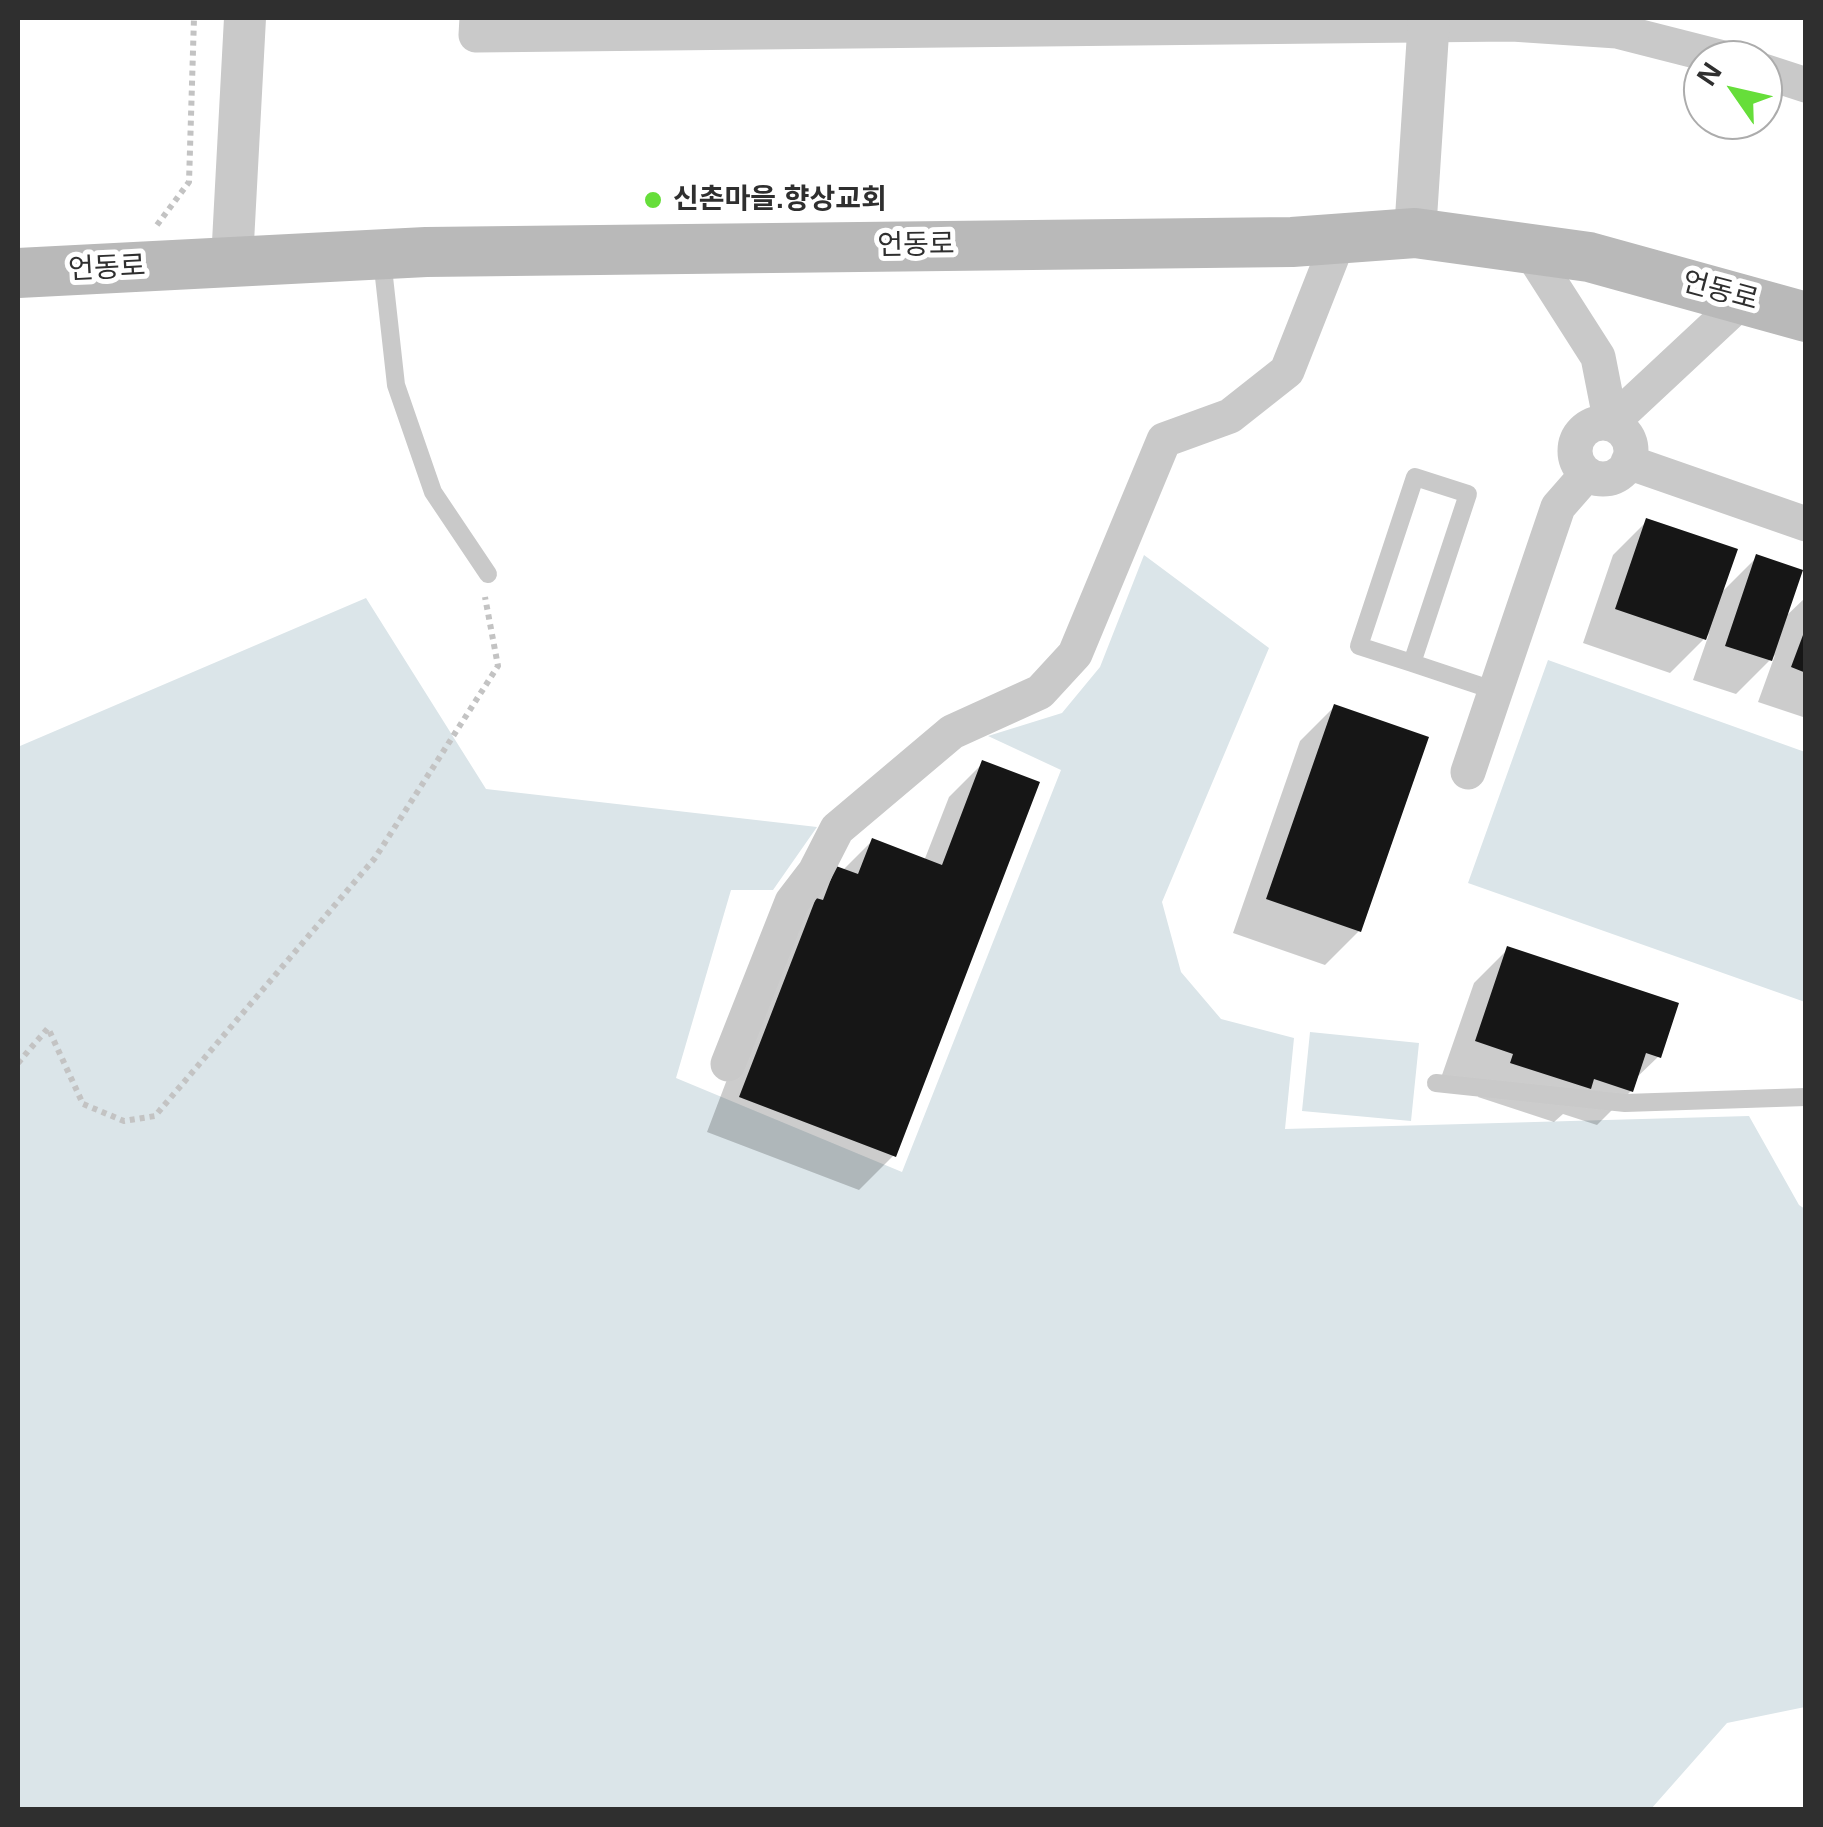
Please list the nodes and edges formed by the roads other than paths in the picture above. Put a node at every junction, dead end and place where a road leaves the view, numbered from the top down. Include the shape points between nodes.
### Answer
1 (245, 18) edge
2 (1428, 21) edge
3 (476, 26) edge
4 (1683, 48) edge
5 (1415, 233) junction
6 (1339, 239) junction
7 (1529, 249) junction
8 (382, 254) junction
9 (232, 261) junction
10 (18, 273) edge
11 (1745, 298) junction
12 (1806, 316) edge
13 (1611, 423) junction
14 (1628, 462) junction
15 (1586, 475) junction
16 (1806, 524) edge
17 (488, 574) road end
18 (1412, 663) junction
19 (1496, 690) junction
20 (1468, 772) dead end
21 (728, 1064) dead end
22 (1436, 1083) dead end
23 (1806, 1097) edge

1 - 9 street
2 - 3 street
2 - 4 street via 1617,31
2 - 5 street
5 - 6 main road, 언동로
5 - 7 main road, 언동로
6 - 8 main road, 언동로
6 - 21 street via 1287,371 1230,416 1164,440 1075,654 1040,692 952,732 837,829 792,902
7 - 11 main road, 언동로 via 1589,257
7 - 13 street via 1598,357
8 - 9 main road, 언동로
8 - 17 lane via 396,385 433,492
9 - 10 main road, 언동로
11 - 12 main road, 언동로
11 - 13 street
13 - 14 street via 1627,435
13 - 15 street via 1590,425 1576,439 1574,459
14 - 15 street via 1605,480
14 - 16 street
15 - 19 street via 1558,507
18 - 18 lane via 1468,494 1415,477 1359,646
18 - 19 lane
19 - 20 street
22 - 23 lane via 1624,1103

